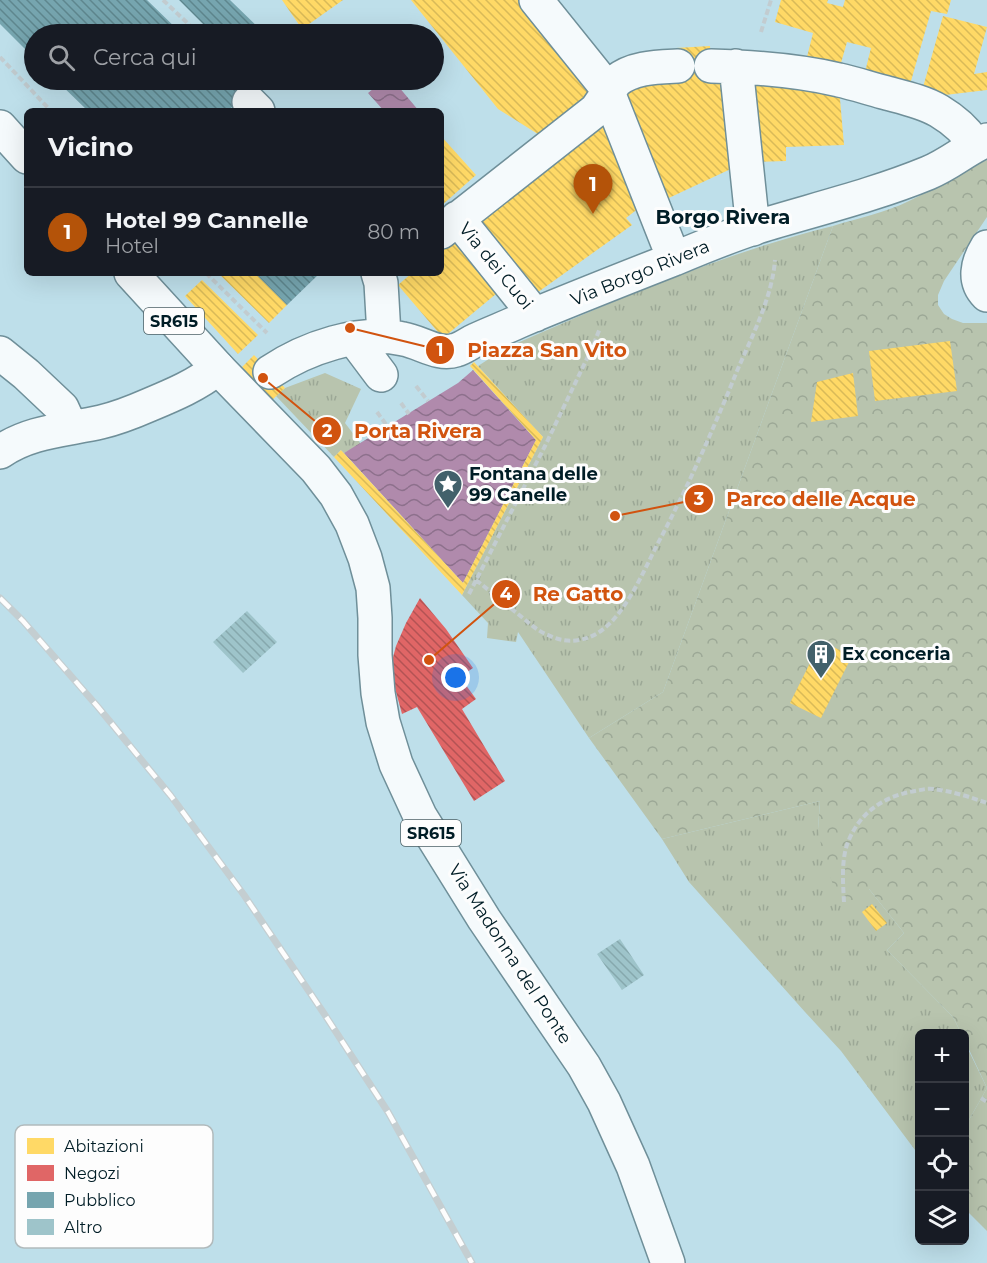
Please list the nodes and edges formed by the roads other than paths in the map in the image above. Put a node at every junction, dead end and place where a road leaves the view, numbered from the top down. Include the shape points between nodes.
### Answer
1 (536, 0) edge
2 (566, 0) edge
3 (564, 34) junction
4 (678, 66) dead end
5 (608, 92) junction
6 (0, 127) edge
7 (981, 142) edge
8 (24, 154) edge
9 (449, 225) edge
10 (763, 226) junction
11 (987, 247) edge
12 (674, 259) junction
13 (134, 276) edge
14 (384, 276) edge
15 (987, 295) edge
16 (535, 315) junction
17 (369, 337) junction
18 (0, 353) edge
19 (218, 368) junction
20 (381, 375) dead end
21 (266, 377) junction
22 (69, 428) junction
23 (0, 452) edge
24 (668, 1263) edge

1 - 3 street
2 - 3 street
3 - 5 street
4 - 5 street via 635,71 620,78
5 - 9 street via 596,110
5 - 12 street
6 - 8 street
7 - 10 street, Via Borgo Rivera via 948,164 894,186
7 - 10 street via 938,111 912,100 823,76 724,66
9 - 16 street, Via dei Cuoi
10 - 12 street, Via Borgo Rivera
11 - 15 street via 977,275
12 - 16 street, Via Borgo Rivera
13 - 19 street, SR615
14 - 17 street
16 - 17 street, Via Borgo Rivera via 450,351 406,339
17 - 20 street
17 - 21 street via 314,350
18 - 22 street via 62,408
19 - 21 street, SR615
19 - 22 street via 183,390 127,414
21 - 24 street, Via Madonna del Ponte / SR615 via 316,469 352,524 365,558 373,588 378,693 396,764 420,816 604,1102 633,1166
22 - 23 street via 26,438

